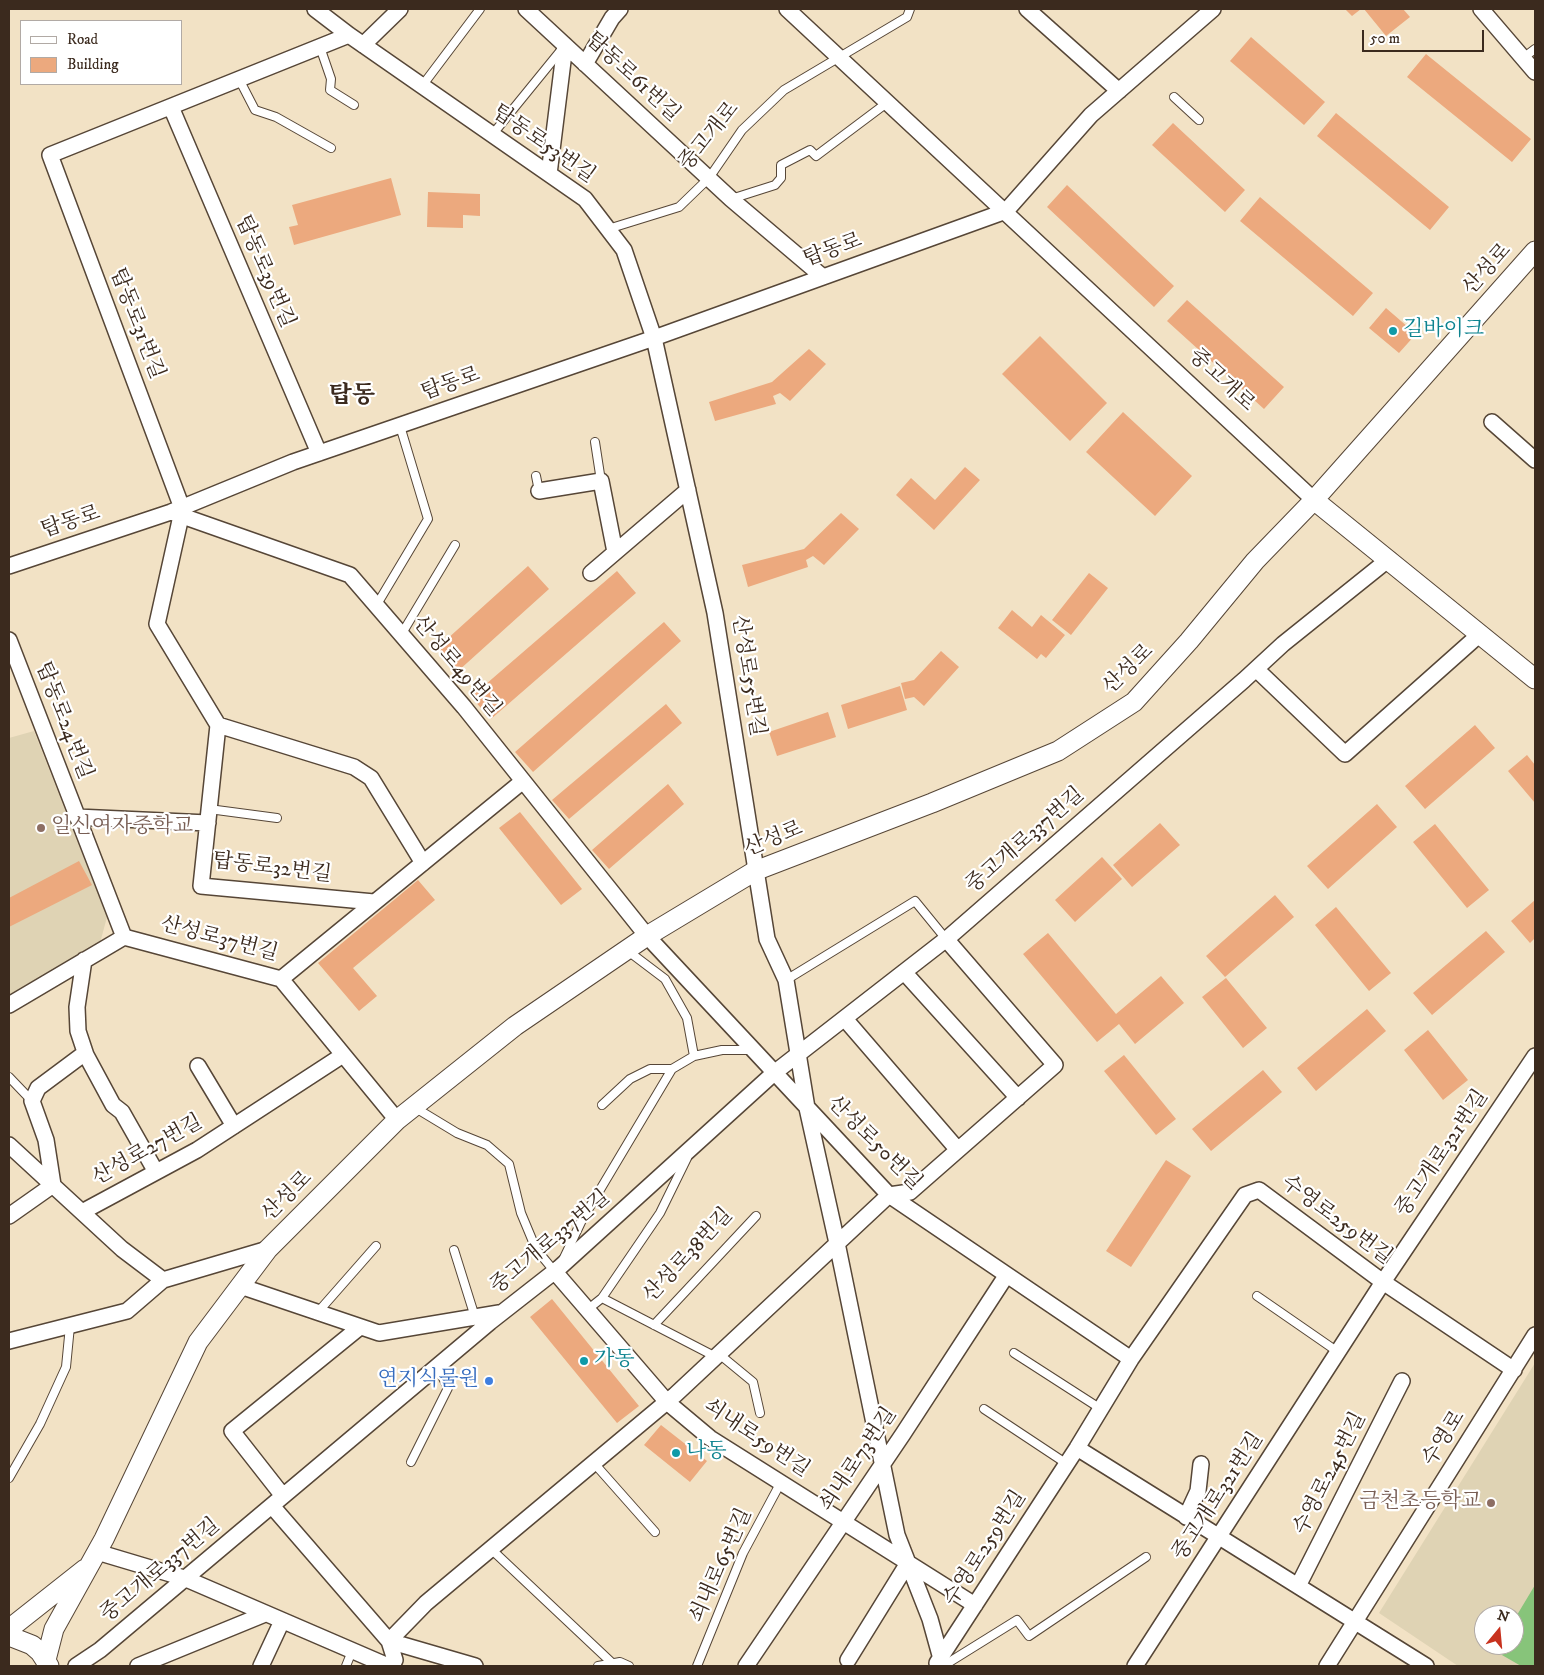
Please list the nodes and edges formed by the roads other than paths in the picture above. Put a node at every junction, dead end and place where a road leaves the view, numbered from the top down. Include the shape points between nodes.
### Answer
1 (315, 9) edge
2 (400, 9) edge
3 (480, 9) edge
4 (526, 9) edge
5 (620, 9) edge
6 (787, 9) edge
7 (910, 9) edge
8 (1027, 9) edge
9 (1213, 9) edge
10 (1481, 9) edge
11 (349, 36) junction
12 (362, 45) junction
13 (565, 45) junction
14 (320, 47) junction
15 (1535, 48) edge
16 (840, 58) junction
17 (1523, 58) junction
18 (585, 64) junction
19 (1535, 72) edge
20 (239, 79) junction
21 (422, 86) junction
22 (1119, 91) junction
23 (1174, 97) dead end
24 (888, 102) junction
25 (354, 105) dead end
26 (170, 106) junction
27 (1199, 120) dead end
28 (492, 134) junction
29 (331, 148) dead end
30 (548, 174) junction
31 (709, 178) junction
32 (731, 199) junction
33 (1006, 211) junction
34 (608, 229) junction
35 (1535, 251) edge
36 (823, 277) junction
37 (654, 338) junction
38 (1492, 422) dead end
39 (400, 426) junction
40 (595, 442) dead end
41 (319, 454) junction
42 (1533, 454) edge
43 (601, 481) junction
44 (538, 484) dead end
45 (688, 490) junction
46 (1314, 500) junction
47 (178, 512) junction
48 (455, 545) dead end
49 (616, 552) junction
50 (1389, 559) junction
51 (9, 566) edge
52 (591, 573) dead end
53 (376, 606) junction
54 (1480, 634) junction
55 (401, 635) junction
56 (9, 640) edge
57 (1256, 669) junction
58 (1535, 680) edge
59 (218, 725) junction
60 (523, 781) junction
61 (208, 816) junction
62 (77, 817) junction
63 (277, 818) dead end
64 (423, 863) junction
65 (755, 871) junction
66 (374, 902) junction
67 (646, 936) junction
68 (124, 937) junction
69 (946, 939) junction
70 (626, 950) junction
71 (84, 960) junction
72 (904, 972) junction
73 (280, 978) junction
74 (786, 980) junction
75 (9, 1005) edge
76 (845, 1018) junction
77 (752, 1050) junction
78 (85, 1053) junction
79 (799, 1054) junction
80 (344, 1055) junction
81 (694, 1056) junction
82 (1535, 1056) edge
83 (198, 1066) dead end
84 (672, 1069) junction
85 (774, 1073) junction
86 (9, 1077) edge
87 (1018, 1098) junction
88 (32, 1100) junction
89 (602, 1105) dead end
90 (414, 1107) junction
91 (807, 1108) junction
92 (397, 1120) junction
93 (234, 1126) junction
94 (9, 1145) edge
95 (691, 1149) junction
96 (958, 1150) junction
97 (156, 1172) junction
98 (53, 1185) junction
99 (889, 1195) junction
100 (82, 1212) junction
101 (9, 1216) edge
102 (756, 1216) dead end
103 (837, 1243) junction
104 (376, 1246) dead end
105 (268, 1249) junction
106 (454, 1250) dead end
107 (557, 1270) junction
108 (1006, 1276) junction
109 (163, 1280) junction
110 (1383, 1282) junction
111 (240, 1286) junction
112 (1257, 1296) dead end
113 (602, 1298) junction
114 (587, 1310) junction
115 (318, 1312) junction
116 (501, 1313) junction
117 (475, 1317) junction
118 (654, 1325) junction
119 (70, 1326) junction
120 (360, 1327) junction
121 (1535, 1335) edge
122 (9, 1341) edge
123 (1338, 1352) junction
124 (1014, 1353) dead end
125 (718, 1356) junction
126 (1131, 1360) junction
127 (437, 1366) junction
128 (1514, 1370) junction
129 (1402, 1381) dead end
130 (667, 1402) junction
131 (984, 1409) dead end
132 (1101, 1409) junction
133 (760, 1413) dead end
134 (1077, 1448) junction
135 (411, 1462) dead end
136 (593, 1462) junction
137 (883, 1463) junction
138 (1067, 1464) junction
139 (1201, 1464) dead end
140 (9, 1478) edge
141 (781, 1482) junction
142 (278, 1501) junction
143 (1186, 1517) junction
144 (843, 1522) junction
145 (655, 1532) dead end
146 (1219, 1538) junction
147 (491, 1549) junction
148 (1146, 1558) dead end
149 (92, 1559) junction
150 (908, 1563) junction
151 (184, 1578) junction
152 (1298, 1586) junction
153 (975, 1605) junction
154 (265, 1614) junction
155 (282, 1621) junction
156 (1356, 1622) junction
157 (9, 1629) edge
158 (9, 1636) edge
159 (389, 1641) junction
160 (352, 1651) junction
161 (848, 1660) dead end
162 (48, 1663) edge
163 (612, 1663) junction
164 (940, 1664) edge
165 (77, 1666) edge
166 (138, 1666) edge
167 (261, 1666) edge
168 (346, 1666) edge
169 (388, 1666) edge
170 (392, 1666) edge
171 (475, 1666) edge
172 (598, 1666) edge
173 (629, 1666) edge
174 (697, 1666) edge
175 (746, 1666) edge
176 (1136, 1666) edge
177 (1327, 1666) edge
178 (1426, 1666) edge

1 - 11 street, 탑동로53번길
2 - 12 street
3 - 21 lane
4 - 13 street, 탑동로61번길
5 - 18 street
6 - 16 street, 중고개로
7 - 16 lane via 907,17
8 - 22 street
9 - 22 street, 탑동로
10 - 17 street
11 - 12 street, 탑동로53번길
11 - 14 street
12 - 21 street, 탑동로53번길
13 - 18 street, 탑동로61번길
13 - 28 lane
13 - 30 street
14 - 20 street
14 - 25 lane via 331,79 330,90
15 - 17 lane
16 - 24 street, 중고개로
16 - 31 lane, 중고개로 via 784,90 760,111 742,130
17 - 19 street
18 - 31 street, 탑동로61번길
20 - 26 street
20 - 29 lane via 255,110 276,116
21 - 28 street, 탑동로53번길
22 - 33 street, 탑동로 via 1091,115
23 - 27 lane
24 - 32 lane via 816,156 810,150 781,165 781,178 775,185
24 - 33 street, 중고개로
26 - 41 street, 탑동로39번길
26 - 47 street, 탑동로31번길 via 50,155
28 - 30 street, 탑동로53번길
30 - 34 street, 탑동로53번길 via 585,199
31 - 32 street, 탑동로61번길
31 - 34 lane, 중고개로 via 679,207
32 - 36 street, 탑동로61번길
33 - 36 street, 탑동로
33 - 46 street, 중고개로
34 - 37 street, 탑동로53번길 via 624,250
35 - 46 street, 산성로
36 - 37 street, 탑동로
37 - 39 street, 탑동로
37 - 45 street, 산성로55번길
38 - 42 street
39 - 41 street, 탑동로
39 - 53 lane via 428,519
40 - 43 lane
41 - 47 street, 탑동로
43 - 44 street
43 - 49 street
45 - 49 street
45 - 65 street, 산성로55번길 via 716,613
46 - 50 street, 중고개로
46 - 65 street, 산성로 via 1255,561 1134,702 1058,751
47 - 51 street, 탑동로
47 - 53 street, 산성로49번길 via 350,575
47 - 59 street via 157,624
48 - 55 lane
49 - 52 street
50 - 54 street, 중고개로
50 - 57 street, 중고개로337번길
53 - 55 street, 산성로49번길
54 - 57 street via 1344,754
54 - 58 street, 중고개로
55 - 60 street, 산성로49번길
56 - 62 street, 탑동로24번길
57 - 69 street, 중고개로337번길
59 - 61 street, 탑동로32번길
59 - 64 street via 354,767 371,778
60 - 64 street
60 - 67 street, 산성로49번길
61 - 62 street
61 - 63 lane
61 - 66 street, 탑동로32번길 via 201,886
62 - 68 street, 탑동로24번길
64 - 66 street
65 - 67 street, 산성로
65 - 74 street, 산성로55번길 via 767,940
66 - 73 street
67 - 70 street, 산성로
67 - 77 street, 산성로50번길
68 - 71 street
68 - 73 street, 산성로37번길
69 - 72 street, 중고개로337번길
69 - 74 lane via 915,901
69 - 87 street, 쇠내로59번길 via 1055,1065
70 - 81 lane via 665,979 687,1018
70 - 90 street, 산성로 via 515,1026
71 - 75 street
71 - 78 street via 77,1007 78,1031
72 - 76 street, 중고개로337번길
72 - 87 street
73 - 80 street, 산성로37번길
74 - 79 street, 산성로55번길
76 - 79 street, 중고개로337번길
76 - 96 street
77 - 81 lane via 722,1050
77 - 85 street, 산성로50번길
78 - 88 street via 38,1088
78 - 97 street via 113,1105 122,1112
79 - 85 street, 중고개로337번길
79 - 91 street, 산성로55번길
80 - 92 street, 산성로37번길
80 - 93 street
81 - 84 lane
82 - 110 street, 중고개로321번길
83 - 93 street
84 - 89 lane via 650,1069 630,1079
84 - 107 lane via 582,1220
85 - 91 street, 산성로50번길
85 - 95 street, 중고개로337번길
86 - 88 lane
87 - 96 street, 쇠내로59번길
88 - 98 street via 46,1140
90 - 92 street, 산성로
90 - 107 lane via 456,1133 487,1145 509,1164 521,1213 536,1249
91 - 99 street, 산성로50번길
91 - 103 street
92 - 105 street, 산성로
93 - 97 street, 산성로27번길
94 - 98 street, 산성로27번길
95 - 107 street, 중고개로337번길
95 - 113 lane, 중고개로337번길 via 660,1213
96 - 99 street, 쇠내로59번길 via 910,1192
97 - 100 street, 산성로27번길
98 - 100 street, 산성로27번길
98 - 101 street
99 - 103 street, 쇠내로59번길
99 - 108 street, 산성로50번길
100 - 109 street, 산성로27번길 via 122,1249
102 - 118 lane, 산성로38번길
103 - 125 street, 쇠내로59번길
103 - 137 street
104 - 115 lane
105 - 109 street
105 - 111 street, 산성로
106 - 117 lane
107 - 114 street, 쇠내로59번길
107 - 116 street, 중고개로337번길
108 - 126 street, 산성로50번길
108 - 137 street, 쇠내로73번길
109 - 119 street via 127,1311
110 - 123 street, 중고개로321번길
110 - 126 street, 수영로259번길 via 1259,1190 1245,1195
110 - 128 street, 수영로259번길
111 - 115 street
111 - 149 street, 산성로 via 198,1342
112 - 123 lane
113 - 114 lane, 중고개로337번길
113 - 118 lane, 산성로38번길
114 - 130 street, 쇠내로59번길
115 - 120 street
116 - 117 street
116 - 127 street, 중고개로337번길
117 - 120 street via 379,1333
118 - 125 lane, 산성로38번길
119 - 122 street
119 - 140 lane via 66,1367 40,1424
120 - 142 street via 232,1431
121 - 128 street, 수영로
123 - 146 street, 중고개로321번길
124 - 132 lane
125 - 130 street, 쇠내로59번길
125 - 133 lane, 산성로38번길 via 753,1382
126 - 132 street, 수영로259번길
127 - 135 lane via 448,1388
127 - 142 street, 중고개로337번길
128 - 156 street, 수영로
129 - 152 street, 수영로245번길
130 - 136 street, 쇠내로59번길
130 - 141 street, 쇠내로59번길 via 710,1438
131 - 138 lane
132 - 134 street, 수영로259번길
134 - 138 street, 수영로259번길
134 - 143 street
136 - 145 lane
136 - 147 street, 쇠내로59번길
137 - 144 street, 쇠내로73번길
137 - 150 street via 896,1535
138 - 153 street, 수영로259번길
139 - 143 street via 1198,1491
141 - 144 street, 쇠내로59번길
141 - 174 lane, 쇠내로65번길 via 743,1553
142 - 151 street, 중고개로337번길
142 - 159 street
143 - 146 street
144 - 150 street, 쇠내로59번길
144 - 175 street, 쇠내로73번길
146 - 152 street
146 - 176 street, 중고개로321번길
147 - 159 street, 쇠내로59번길 via 426,1603
147 - 163 lane
148 - 164 lane via 1029,1636 1018,1620
149 - 151 street
149 - 157 street
149 - 162 street, 산성로 via 54,1629
150 - 153 street, 쇠내로59번길
150 - 161 street
150 - 164 street via 930,1619
151 - 154 street
151 - 165 street, 중고개로337번길
152 - 156 street
153 - 164 street, 수영로259번길
154 - 155 street
154 - 166 street
155 - 160 street
155 - 167 street
156 - 177 street, 수영로
156 - 178 street
158 - 162 street via 32,1645
159 - 170 street via 395,1660
159 - 171 street
160 - 168 lane
160 - 169 street
163 - 172 lane
163 - 173 lane

